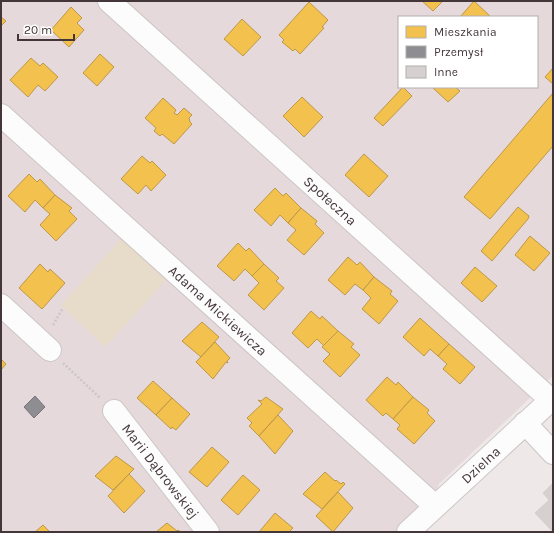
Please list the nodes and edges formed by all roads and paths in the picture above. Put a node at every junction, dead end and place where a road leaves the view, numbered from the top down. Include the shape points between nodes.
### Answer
1 (109, 1) edge
2 (1, 115) edge
3 (1, 305) edge
4 (50, 350) joint
5 (552, 399) edge
6 (114, 411) joint
7 (525, 423) junction
8 (553, 453) edge
9 (435, 506) junction
10 (208, 532) edge
11 (408, 532) edge

1 - 5 street, Społeczna
2 - 9 street, Adama Mickiewicza
3 - 4 street
4 - 6 path
5 - 7 street, Dzielna
6 - 10 street, Marii Dąbrowskiej
7 - 8 street
7 - 9 street, Dzielna
9 - 11 street, Dzielna

